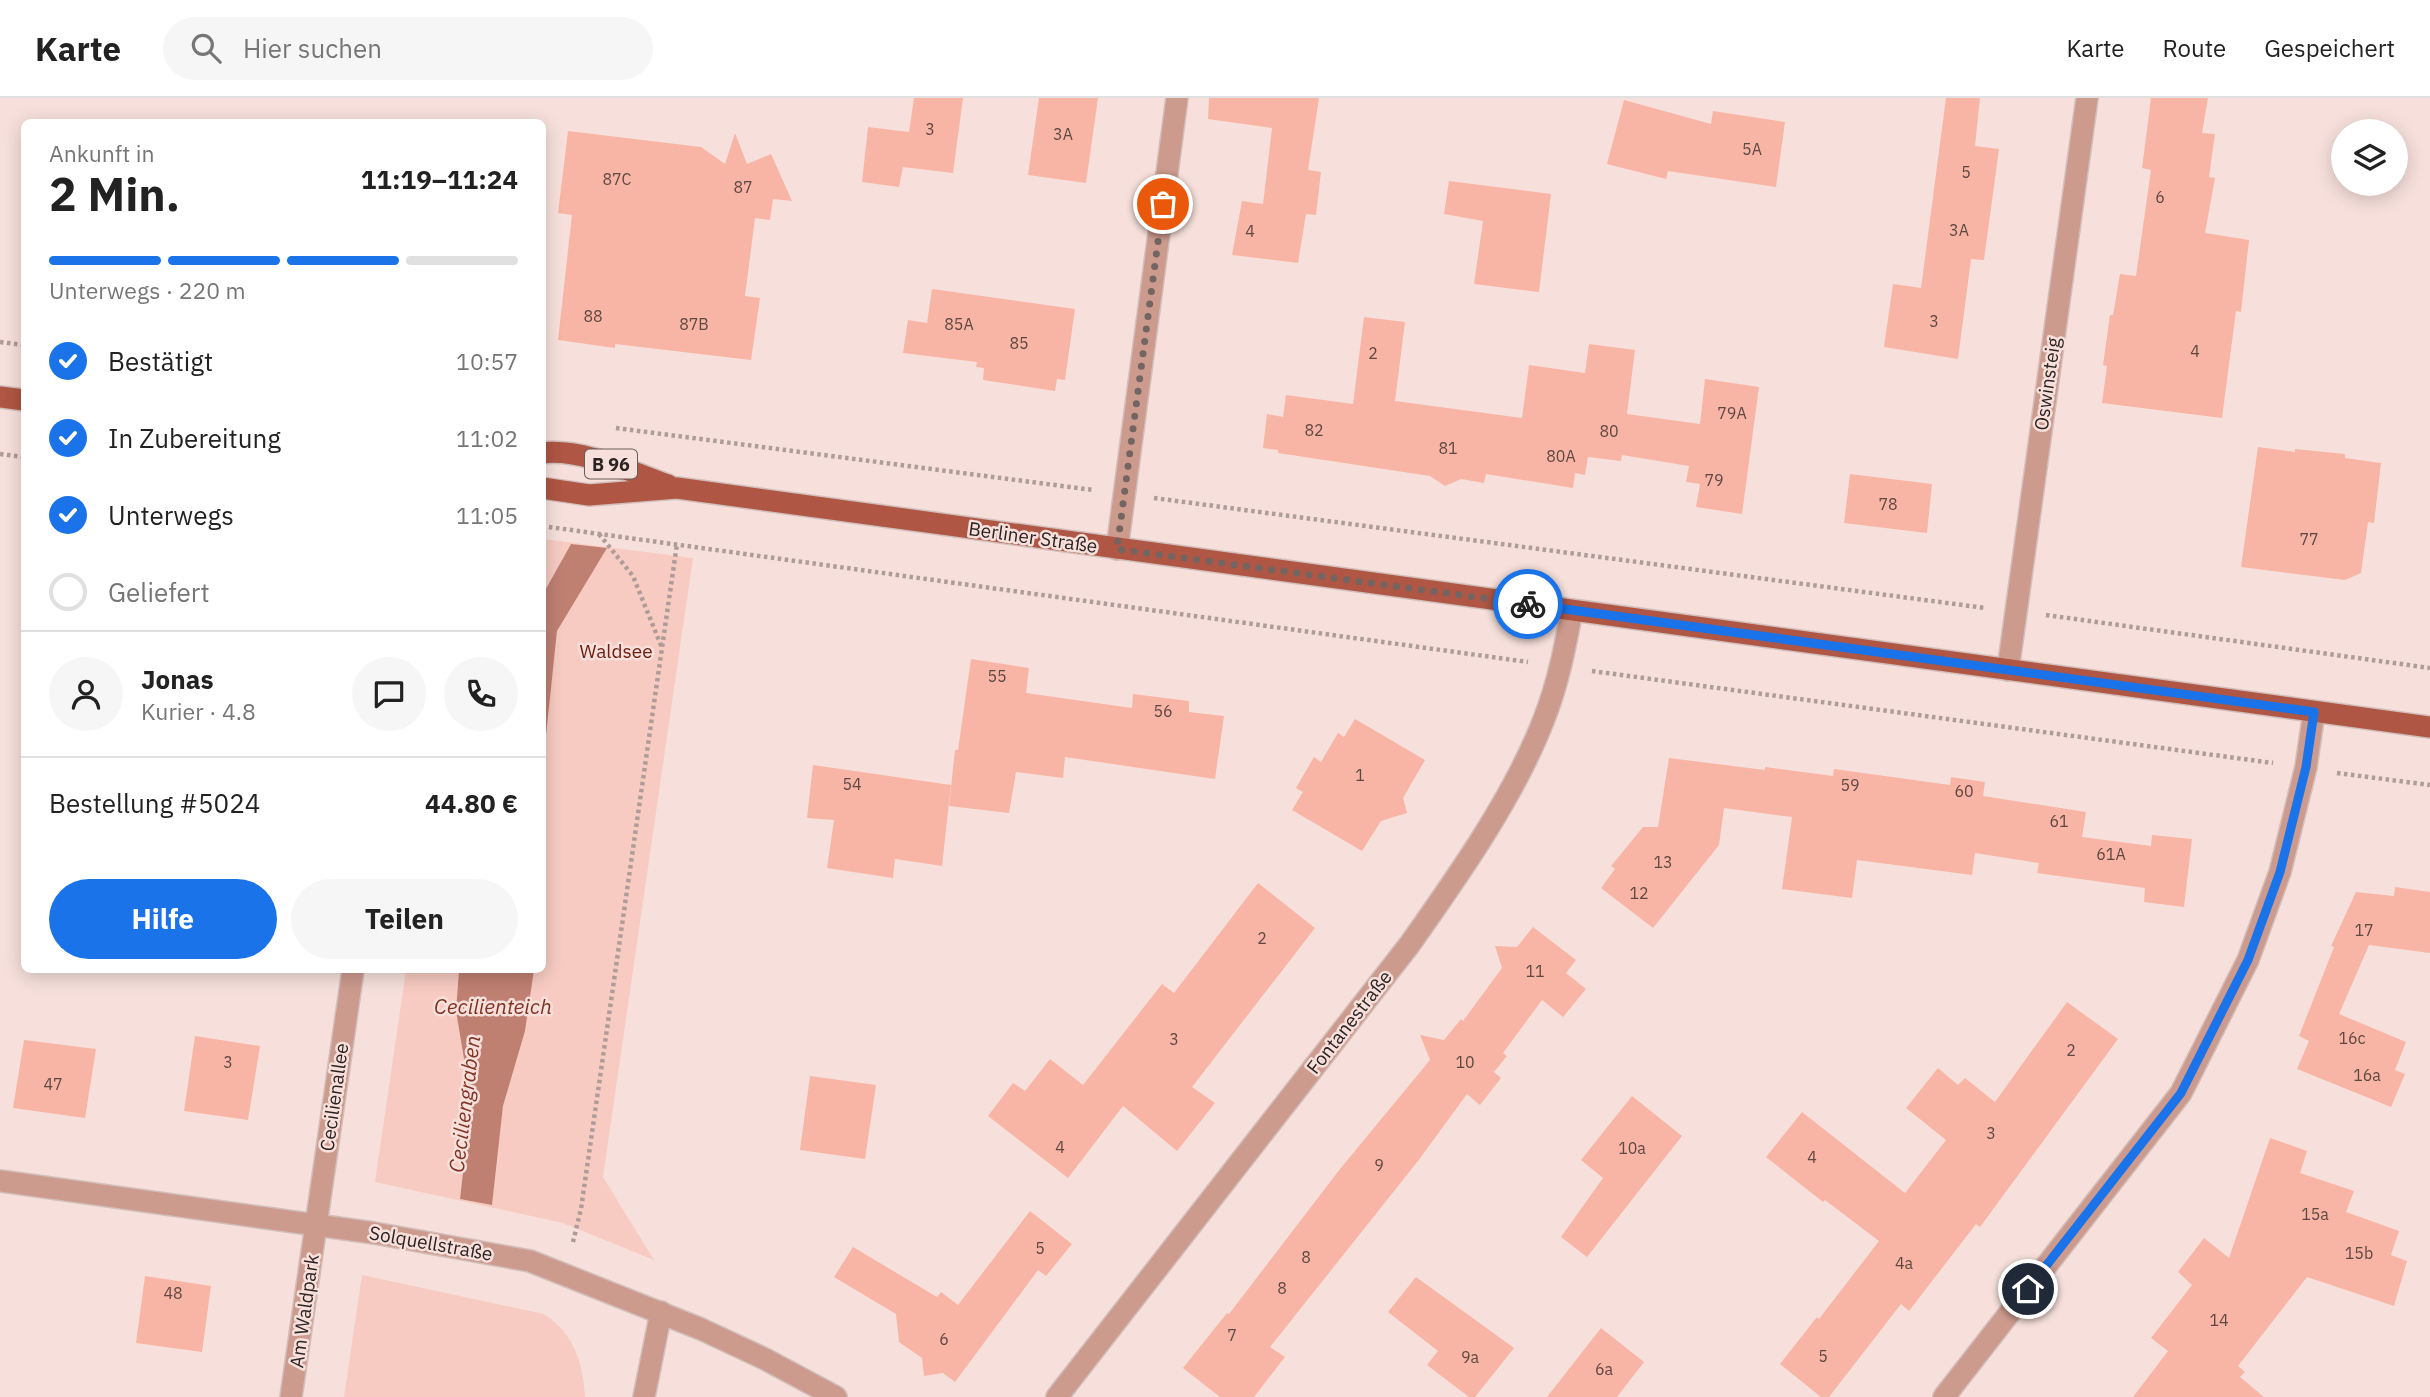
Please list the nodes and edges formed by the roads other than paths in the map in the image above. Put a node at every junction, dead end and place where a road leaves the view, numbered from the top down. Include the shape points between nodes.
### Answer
1 (1177, 98) edge
2 (2087, 98) edge
3 (0, 397) edge
4 (21, 400) edge
5 (546, 453) edge
6 (677, 488) junction
7 (546, 489) edge
8 (1117, 549) junction
9 (1572, 610) junction
10 (2008, 670) junction
11 (2314, 712) junction
12 (2430, 727) edge
13 (353, 973) edge
14 (0, 1181) edge
15 (316, 1225) junction
16 (661, 1312) junction
17 (291, 1397) edge
18 (643, 1397) edge
19 (836, 1397) edge
20 (1057, 1397) edge
21 (1944, 1397) edge

1 - 8 street
2 - 10 street, Oswinsteig
3 - 4 main road
5 - 6 main road, Berliner Straße / B 96 via 594,458
6 - 7 main road, Berliner Straße / B 96 via 589,495
6 - 8 main road, Berliner Straße / B 96
8 - 9 main road, Berliner Straße / B 96
9 - 10 main road, Berliner Straße / B 96
9 - 20 street, Fontanestraße via 1544,720 1465,866 1410,944
10 - 11 main road, Berliner Straße / B 96
11 - 12 main road, Berliner Straße / B 96
11 - 21 street via 2306,767 2280,872 2248,960 2181,1093
13 - 15 street, Cecilienallee
14 - 15 street, Solquellstraße
15 - 16 street, Solquellstraße via 530,1261
15 - 17 street, Am Waldpark
16 - 18 street
16 - 19 street, Solquellstraße

